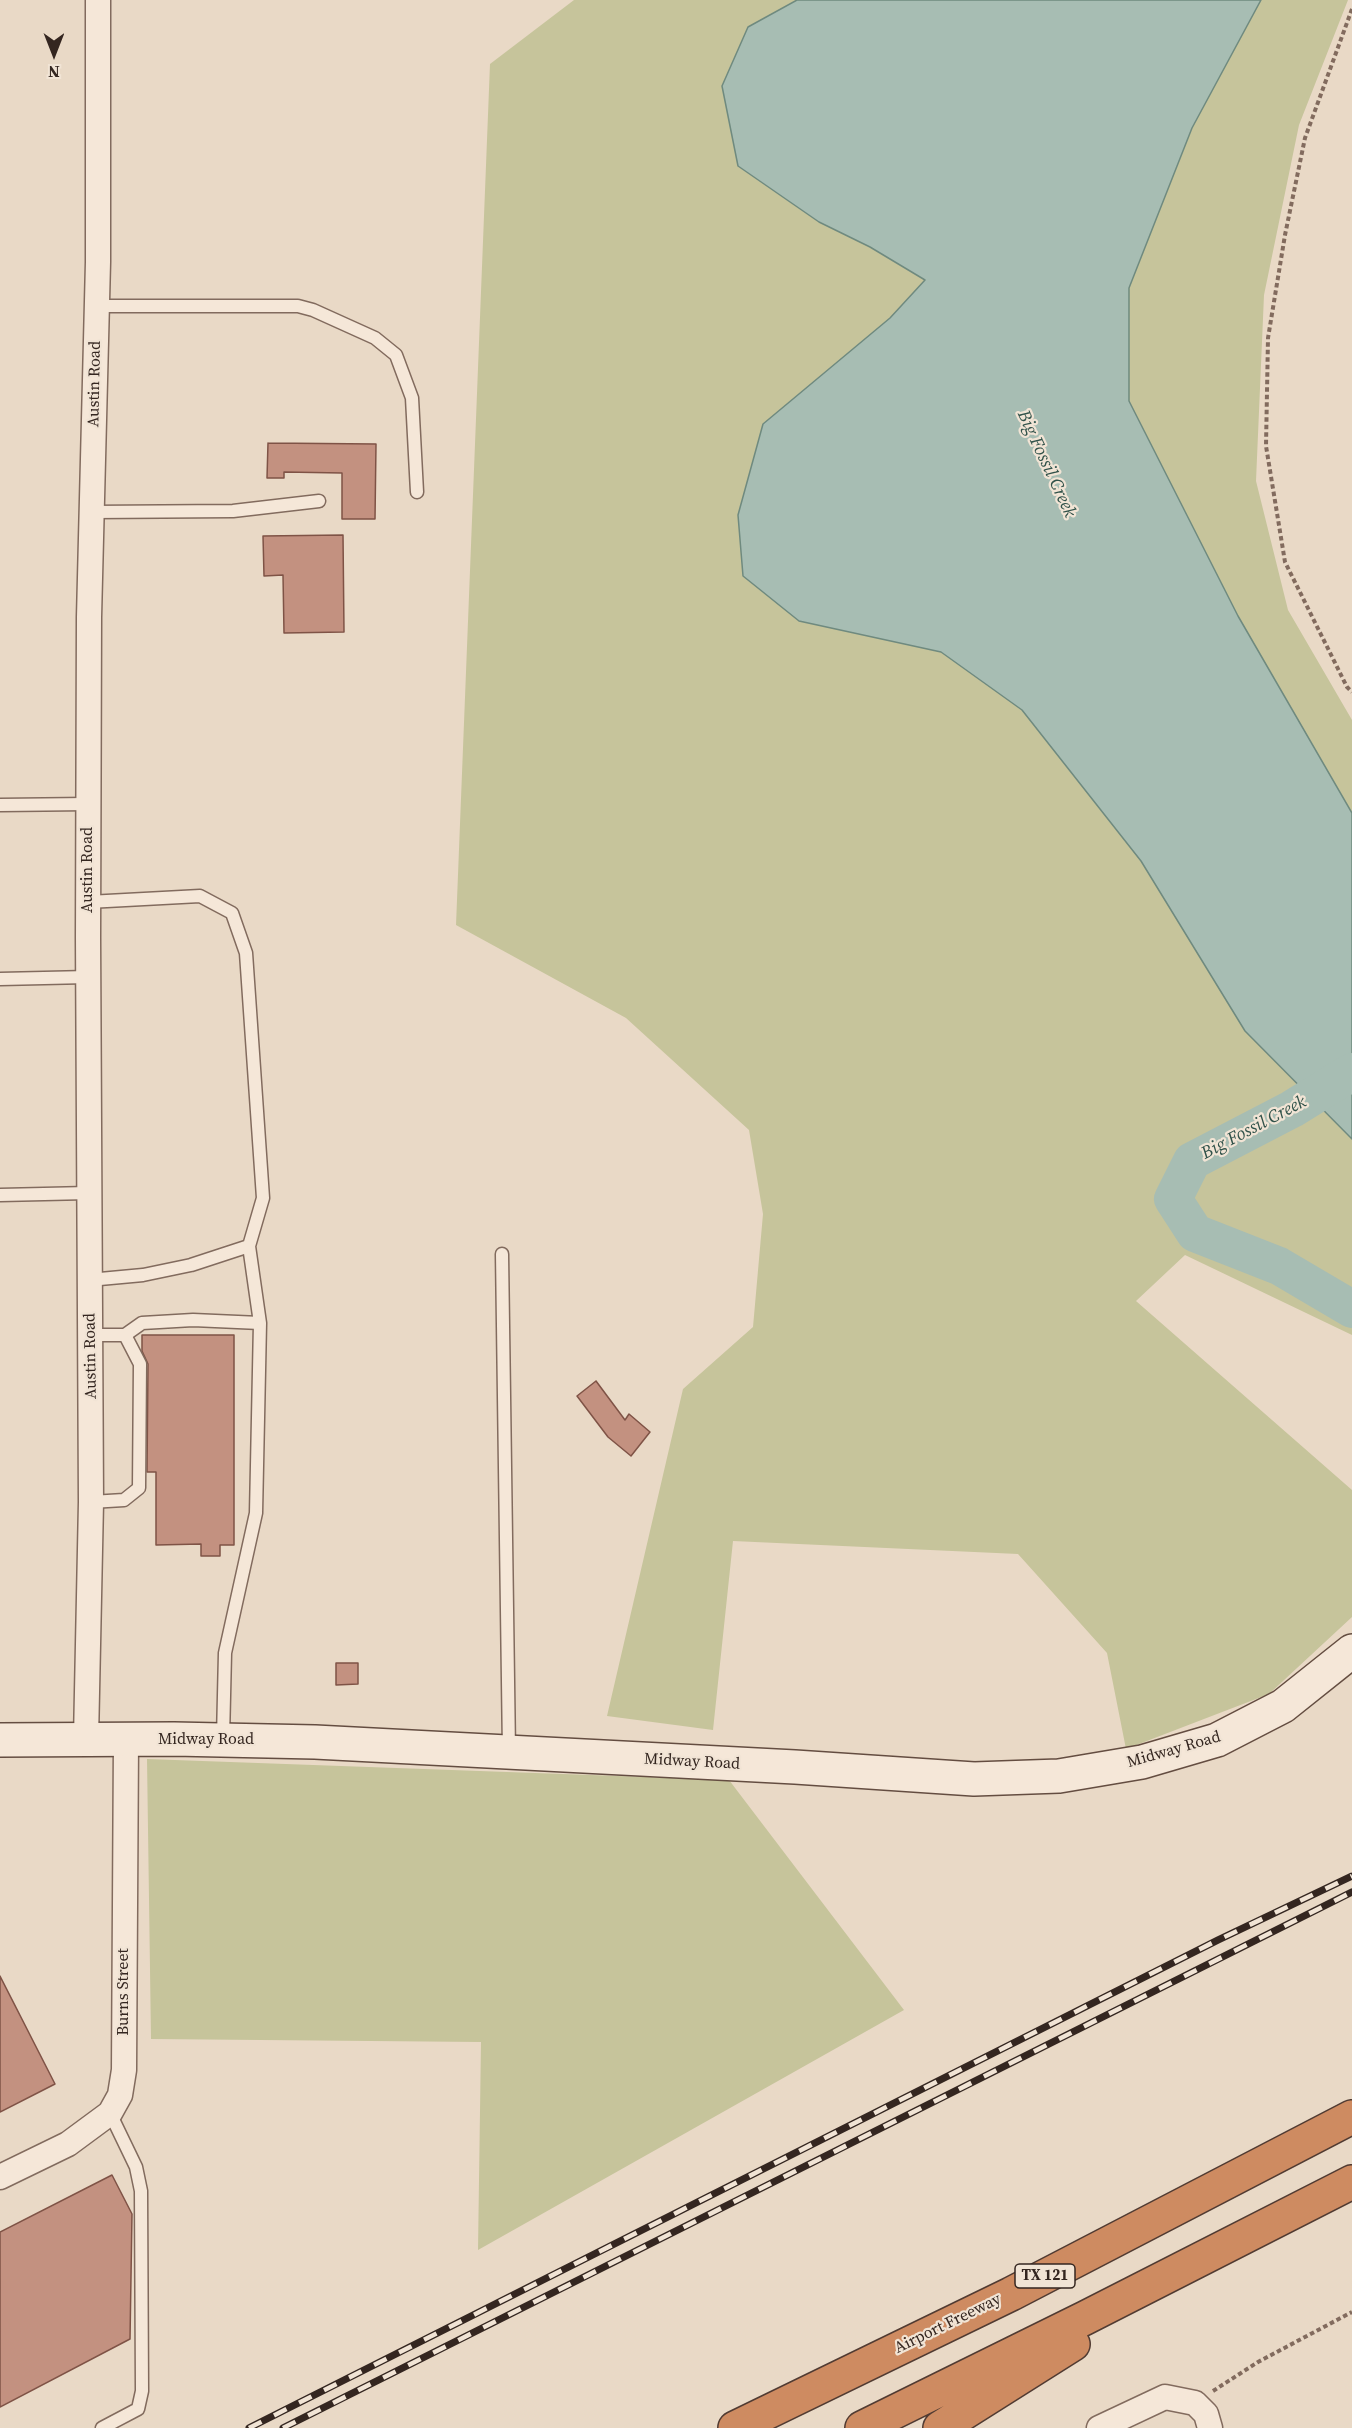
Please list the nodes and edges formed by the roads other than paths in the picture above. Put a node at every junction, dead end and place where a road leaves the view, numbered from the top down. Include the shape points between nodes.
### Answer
1 (98, 0) edge
2 (97, 306) junction
3 (417, 492) dead end
4 (319, 501) dead end
5 (92, 512) junction
6 (88, 804) junction
7 (0, 805) edge
8 (88, 902) junction
9 (88, 977) junction
10 (0, 979) edge
11 (88, 1193) junction
12 (0, 1195) edge
13 (249, 1246) junction
14 (502, 1254) dead end
15 (89, 1280) junction
16 (260, 1323) junction
17 (91, 1335) junction
18 (125, 1335) junction
19 (91, 1502) junction
20 (1352, 1651) edge
21 (86, 1739) junction
22 (223, 1739) junction
23 (0, 1740) edge
24 (126, 1740) junction
25 (510, 1753) junction
26 (110, 2113) junction
27 (1352, 2117) edge
28 (0, 2176) edge
29 (1352, 2182) edge
30 (1253, 2232) junction
31 (102, 2428) edge
32 (735, 2428) edge
33 (862, 2428) edge
34 (940, 2428) edge
35 (1099, 2428) edge
36 (1210, 2428) edge

1 - 2 street, Austin Road
2 - 3 lane via 298,306 375,338 396,355 412,398
2 - 5 street, Austin Road
4 - 5 lane via 234,511
5 - 6 street, Austin Road
6 - 7 lane
6 - 8 street, Austin Road
8 - 9 street, Austin Road
8 - 13 lane via 200,896 232,913 246,953 263,1198
9 - 10 lane
9 - 11 street, Austin Road
11 - 12 lane
11 - 15 street, Austin Road
13 - 15 lane via 191,1265
13 - 16 lane
14 - 25 lane
15 - 17 street, Austin Road
16 - 18 lane via 142,1323
16 - 22 lane via 256,1513 225,1653
17 - 18 lane
17 - 19 street, Austin Road
18 - 19 lane via 140,1364 138,1488 124,1500
19 - 21 street, Austin Road
20 - 25 main road, Midway Road via 1283,1706 1217,1740 1142,1762 1059,1776 974,1779
21 - 23 main road, Midway Road
21 - 24 main road, Midway Road
22 - 24 main road, Midway Road
22 - 25 main road, Midway Road
24 - 26 street, Burns Street via 124,2070 120,2095
26 - 28 street via 68,2144
26 - 31 lane via 136,2167 141,2191 142,2391 138,2409
27 - 32 highway, Airport Freeway / TX 121 via 1011,2294
29 - 30 highway
30 - 33 highway
30 - 34 highway
35 - 36 street via 1165,2397 1195,2403 1206,2414

